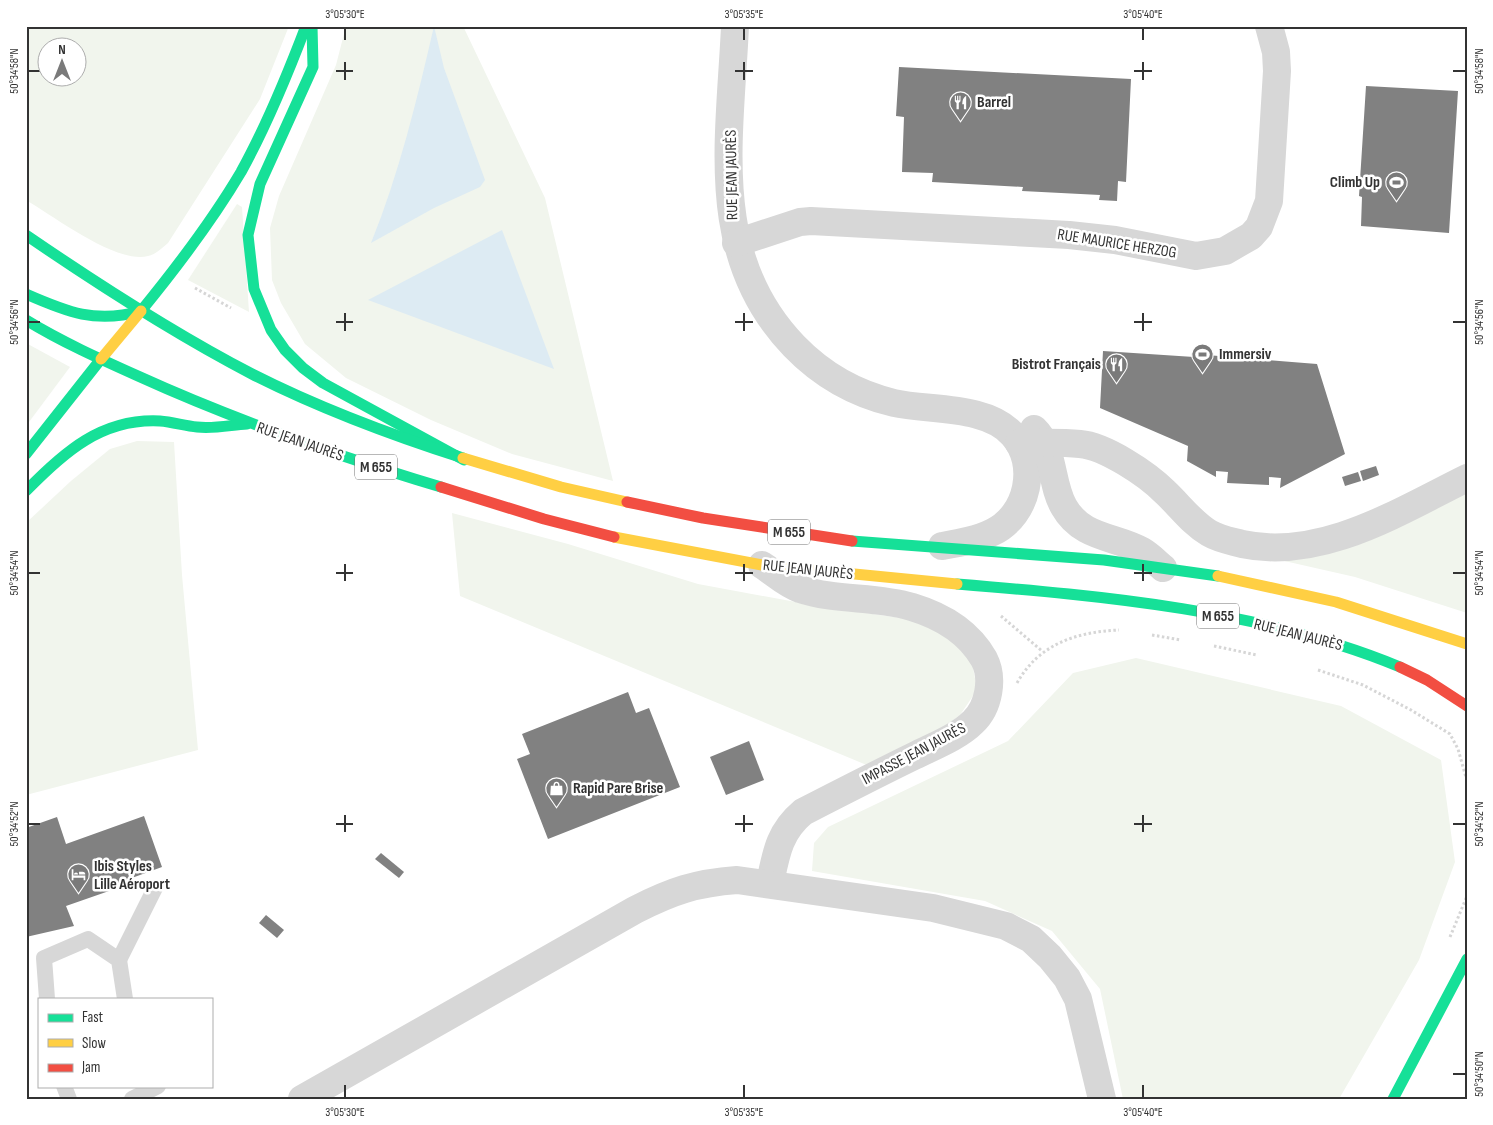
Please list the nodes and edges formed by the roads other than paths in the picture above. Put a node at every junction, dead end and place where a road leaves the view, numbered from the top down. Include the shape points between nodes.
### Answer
1 (306, 26) edge
2 (312, 26) edge
3 (735, 26) edge
4 (1269, 26) edge
5 (26, 236) edge
6 (736, 242) junction
7 (26, 294) edge
8 (141, 311) junction
9 (26, 320) edge
10 (102, 360) junction
11 (248, 424) junction
12 (1032, 443) junction
13 (26, 454) edge
14 (464, 460) junction
15 (1467, 478) edge
16 (26, 491) edge
17 (933, 547) junction
18 (762, 565) junction
19 (1163, 568) junction
20 (1467, 644) edge
21 (1467, 706) edge
22 (770, 883) junction
23 (156, 888) dead end
24 (1467, 959) edge
25 (119, 960) junction
26 (1462, 994) dead end
27 (47, 998) edge
28 (125, 998) edge
29 (1414, 1062) junction
30 (154, 1088) edge
31 (132, 1099) edge
32 (302, 1099) edge
33 (1102, 1099) edge
34 (1393, 1099) edge

1 - 8 main road via 263,131 237,177 172,274
2 - 14 main road via 313,67 260,184 252,209 248,235 254,288 271,330 286,350 316,378
3 - 6 street, RUE JEAN JAURÈS via 729,173
4 - 6 street, RUE MAURICE HERZOG via 1277,71 1269,201 1259,227 1246,240 1225,251 1196,256 1115,240 1069,235 821,221 800,222
5 - 8 main road, M 655
6 - 12 street, RUE JEAN JAURÈS via 748,277 775,324 809,360 840,382 896,404 982,417
7 - 8 main road via 82,317 123,318
8 - 10 main road
8 - 14 main road, RUE JEAN JAURÈS / M 655 via 288,392
9 - 10 main road, M 655
10 - 11 main road, RUE JEAN JAURÈS / M 655
10 - 13 main road
11 - 16 main road via 198,427 145,421 121,424 81,441
11 - 18 main road, RUE JEAN JAURÈS / M 655 via 356,461 617,539
12 - 15 street via 1082,444 1098,449 1150,479 1210,534 1254,546 1304,544 1357,531
12 - 17 street via 1026,488 1018,508 994,532
12 - 19 street via 1064,507 1073,518 1089,532 1141,550
14 - 17 main road, RUE JEAN JAURÈS / M 655 via 548,484 716,519 850,540
17 - 19 main road, RUE JEAN JAURÈS / M 655 via 1106,560
18 - 21 main road, RUE JEAN JAURÈS / M 655 via 1128,600 1251,623 1337,645 1397,665 1437,685
18 - 22 street, IMPASSE JEAN JAURÈS via 799,589 891,603 935,614 976,645 987,664 990,686 985,706 974,722 948,739 803,812 789,824 782,835
19 - 20 main road, RUE JEAN JAURÈS / M 655 via 1220,576 1338,603
22 - 32 street via 706,882 670,892
22 - 33 street via 932,908 1006,926 1031,939 1067,978 1078,999
23 - 25 lane
24 - 29 main road
25 - 27 lane via 88,939 44,958
25 - 28 lane
26 - 29 main road
29 - 34 main road
30 - 31 lane

